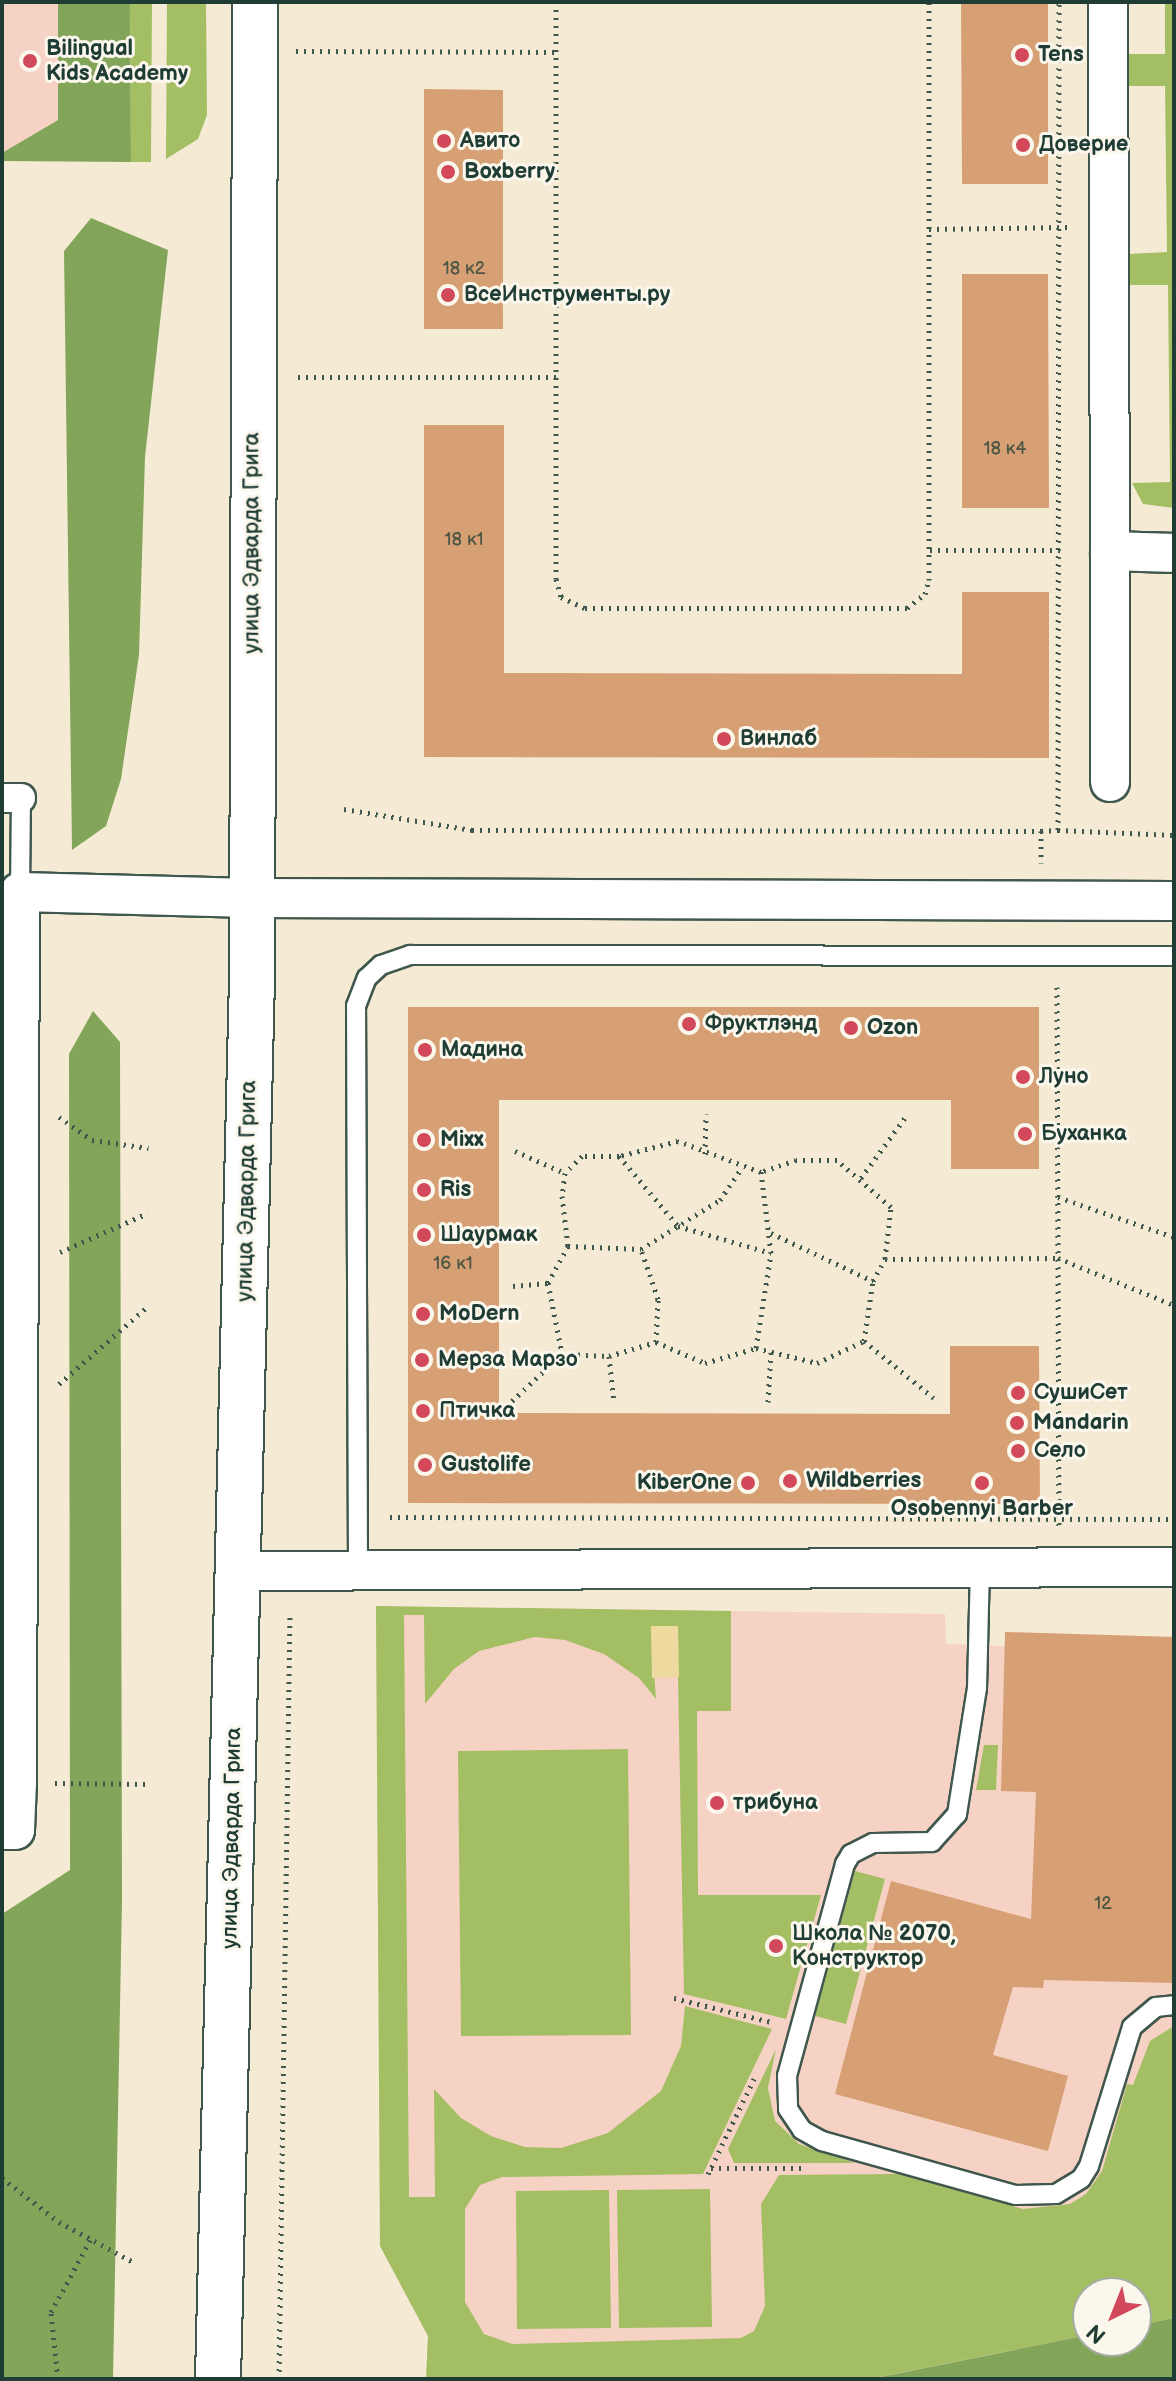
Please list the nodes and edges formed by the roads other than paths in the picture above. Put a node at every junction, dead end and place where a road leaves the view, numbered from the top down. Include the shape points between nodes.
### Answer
1 (255, 2) edge
2 (1108, 2) edge
3 (1110, 551) junction
4 (1174, 553) edge
5 (1110, 782) dead end
6 (11, 798) edge
7 (20, 892) junction
8 (251, 898) junction
9 (1174, 901) edge
10 (1174, 956) edge
11 (11, 974) edge
12 (980, 1566) junction
13 (358, 1567) junction
14 (1174, 1567) edge
15 (239, 1571) junction
16 (10, 1734) edge
17 (2, 1830) edge
18 (1174, 2005) edge
19 (218, 2379) edge

1 - 8 street, улица Эдварда Грига
2 - 3 street
3 - 4 street
3 - 5 street
6 - 7 lane
7 - 8 street
7 - 11 street
8 - 9 street
8 - 15 street, улица Эдварда Грига
10 - 13 lane via 410,955 381,965 367,978 356,1006
11 - 16 street via 19,1090 19,1270
12 - 13 street
12 - 14 street
12 - 18 lane via 977,1688 957,1814 932,1842 873,1843 851,1854 840,1875 785,2092 794,2121 811,2136 1016,2195 1042,2197 1069,2188 1089,2166 1132,2027 1156,2007
13 - 15 street
15 - 19 street, улица Эдварда Грига
16 - 17 street via 17,1782 15,1830

